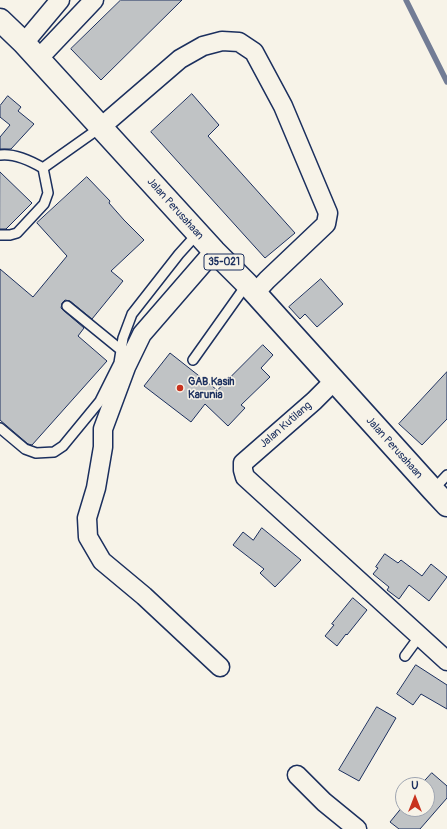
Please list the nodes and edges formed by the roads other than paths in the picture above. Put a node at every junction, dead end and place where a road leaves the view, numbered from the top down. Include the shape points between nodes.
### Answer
1 (60, 0) edge
2 (94, 0) edge
3 (0, 20) edge
4 (32, 50) junction
5 (100, 127) junction
6 (0, 155) edge
7 (43, 168) junction
8 (198, 233) junction
9 (0, 236) edge
10 (214, 251) junction
11 (251, 289) junction
12 (67, 306) dead end
13 (121, 350) junction
14 (193, 360) dead end
15 (334, 381) junction
16 (0, 428) edge
17 (447, 475) edge
18 (440, 498) edge
19 (419, 637) junction
20 (405, 656) dead end
21 (447, 661) edge
22 (220, 666) dead end
23 (297, 775) dead end
24 (357, 829) edge

1 - 4 street
2 - 4 street
3 - 4 main road, Jalan Perusahaan / 35-021
4 - 5 main road, Jalan Perusahaan / 35-021
5 - 7 lane
5 - 8 main road, Jalan Perusahaan / 35-021
5 - 11 street via 180,59 204,46 222,41 239,42 254,52 283,106 328,213 326,224 266,280
6 - 7 lane via 9,154 32,161
7 - 9 lane via 48,193 44,204 17,233
8 - 10 main road, Jalan Perusahaan / 35-021
8 - 13 lane via 132,314
10 - 11 main road, Jalan Perusahaan / 35-021
10 - 22 street via 142,334 126,367 103,429 103,447 96,488 87,518 88,537 102,561
11 - 14 lane
11 - 15 main road, Jalan Perusahaan / 35-021
12 - 13 lane
13 - 16 lane via 119,363 100,401 63,446 54,452 25,449
15 - 18 main road, Jalan Perusahaan / 35-021
15 - 19 street, Jalan Kutilang via 243,463 245,477
17 - 18 lane
19 - 20 lane
19 - 21 street
23 - 24 street via 324,802

